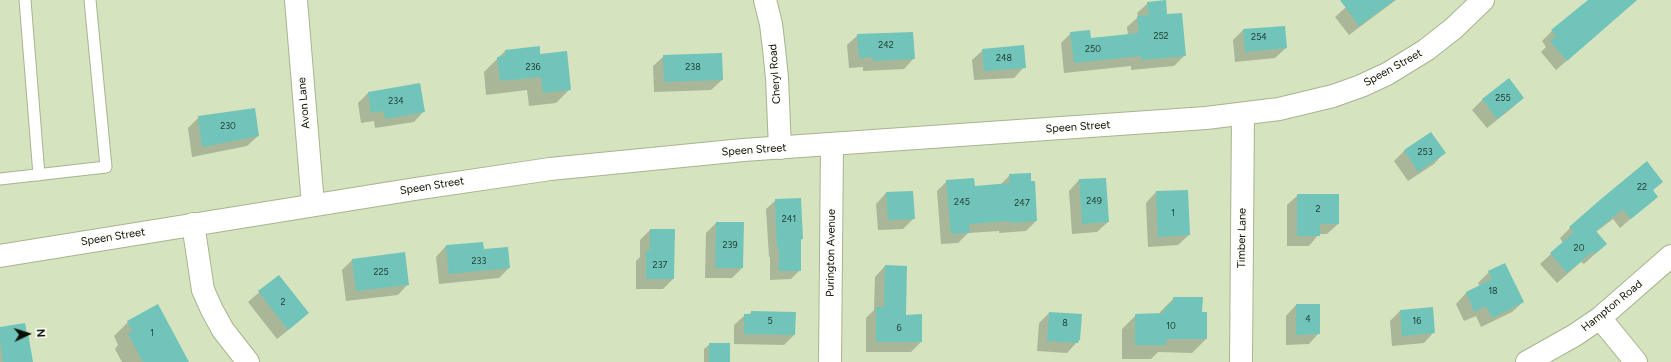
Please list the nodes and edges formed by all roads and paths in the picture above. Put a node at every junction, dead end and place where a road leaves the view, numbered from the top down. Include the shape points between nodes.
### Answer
1 (25, 0) edge
2 (90, 0) edge
3 (296, 0) edge
4 (765, 0) edge
5 (1483, 0) edge
6 (1243, 114) junction
7 (832, 145) junction
8 (780, 148) junction
9 (39, 175) junction
10 (0, 179) edge
11 (312, 205) junction
12 (193, 224) junction
13 (0, 256) edge
14 (1671, 256) edge
15 (1600, 318) junction
16 (248, 362) edge
17 (830, 362) edge
18 (1241, 362) edge
19 (1527, 362) edge
20 (1636, 362) edge

1 - 9 lane
2 - 9 lane via 106,166
3 - 11 street, Avon Lane
4 - 8 street, Cheryl Road via 771,24 777,78
5 - 6 street, Speen Street via 1426,50 1386,74 1354,89 1321,100
6 - 7 street, Speen Street
6 - 18 street, Timber Lane
7 - 8 street, Speen Street
7 - 17 street, Purington Avenue
8 - 11 street, Speen Street via 542,170
9 - 10 lane
11 - 12 street, Speen Street
12 - 13 street, Speen Street
12 - 16 street via 203,290 223,330
14 - 15 street, Hampton Road
15 - 19 street, Hampton Road
15 - 20 street

